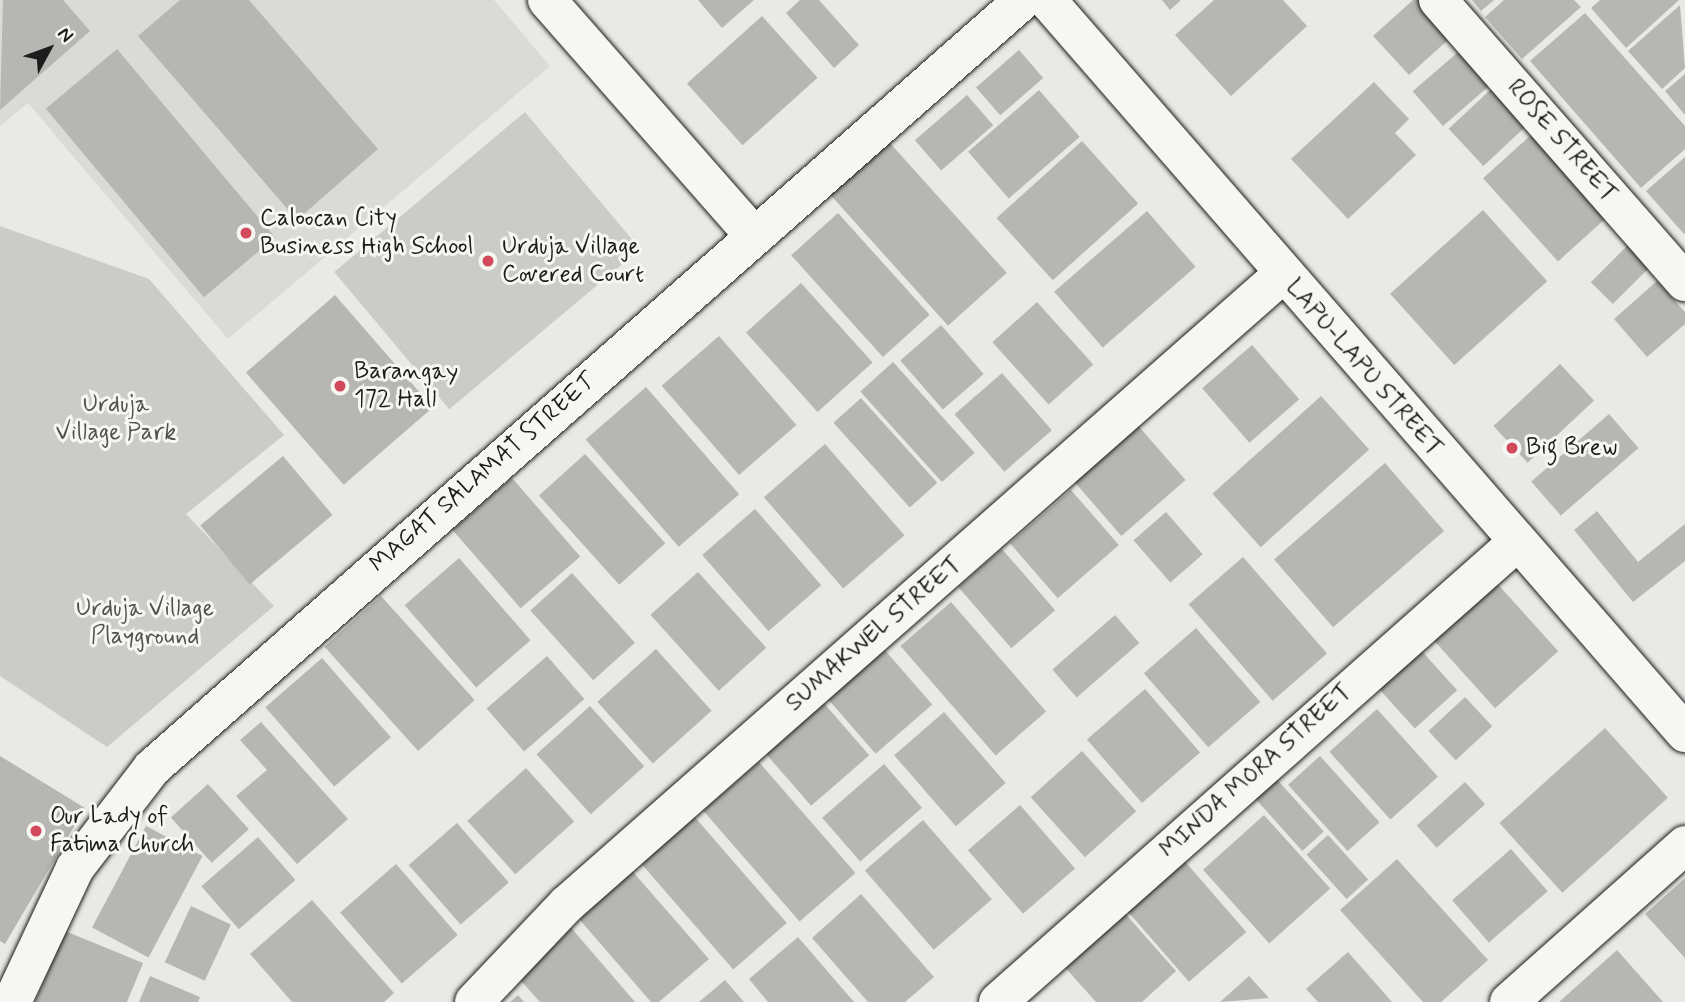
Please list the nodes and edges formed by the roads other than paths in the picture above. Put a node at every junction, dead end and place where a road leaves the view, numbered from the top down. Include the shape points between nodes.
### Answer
1 (547, 0) edge
2 (1023, 0) edge
3 (1047, 0) edge
4 (1438, 0) edge
5 (754, 236) junction
6 (1283, 274) junction
7 (1685, 282) edge
8 (1516, 543) junction
9 (1685, 733) edge
10 (1685, 845) edge
11 (12, 1002) edge
12 (474, 1002) edge
13 (998, 1002) edge
14 (1509, 1002) edge

1 - 5 street
2 - 5 street, MAGAT SALAMAT STREET
3 - 6 street, LAPU-LAPU STREET
4 - 7 street, ROSE STREET
5 - 11 street, MAGAT SALAMAT STREET via 152,768 75,868
6 - 8 street, LAPU-LAPU STREET
6 - 12 street, SUMAKWEL STREET via 566,905
8 - 9 street, LAPU-LAPU STREET
8 - 13 street, MINDA MORA STREET
10 - 14 street

